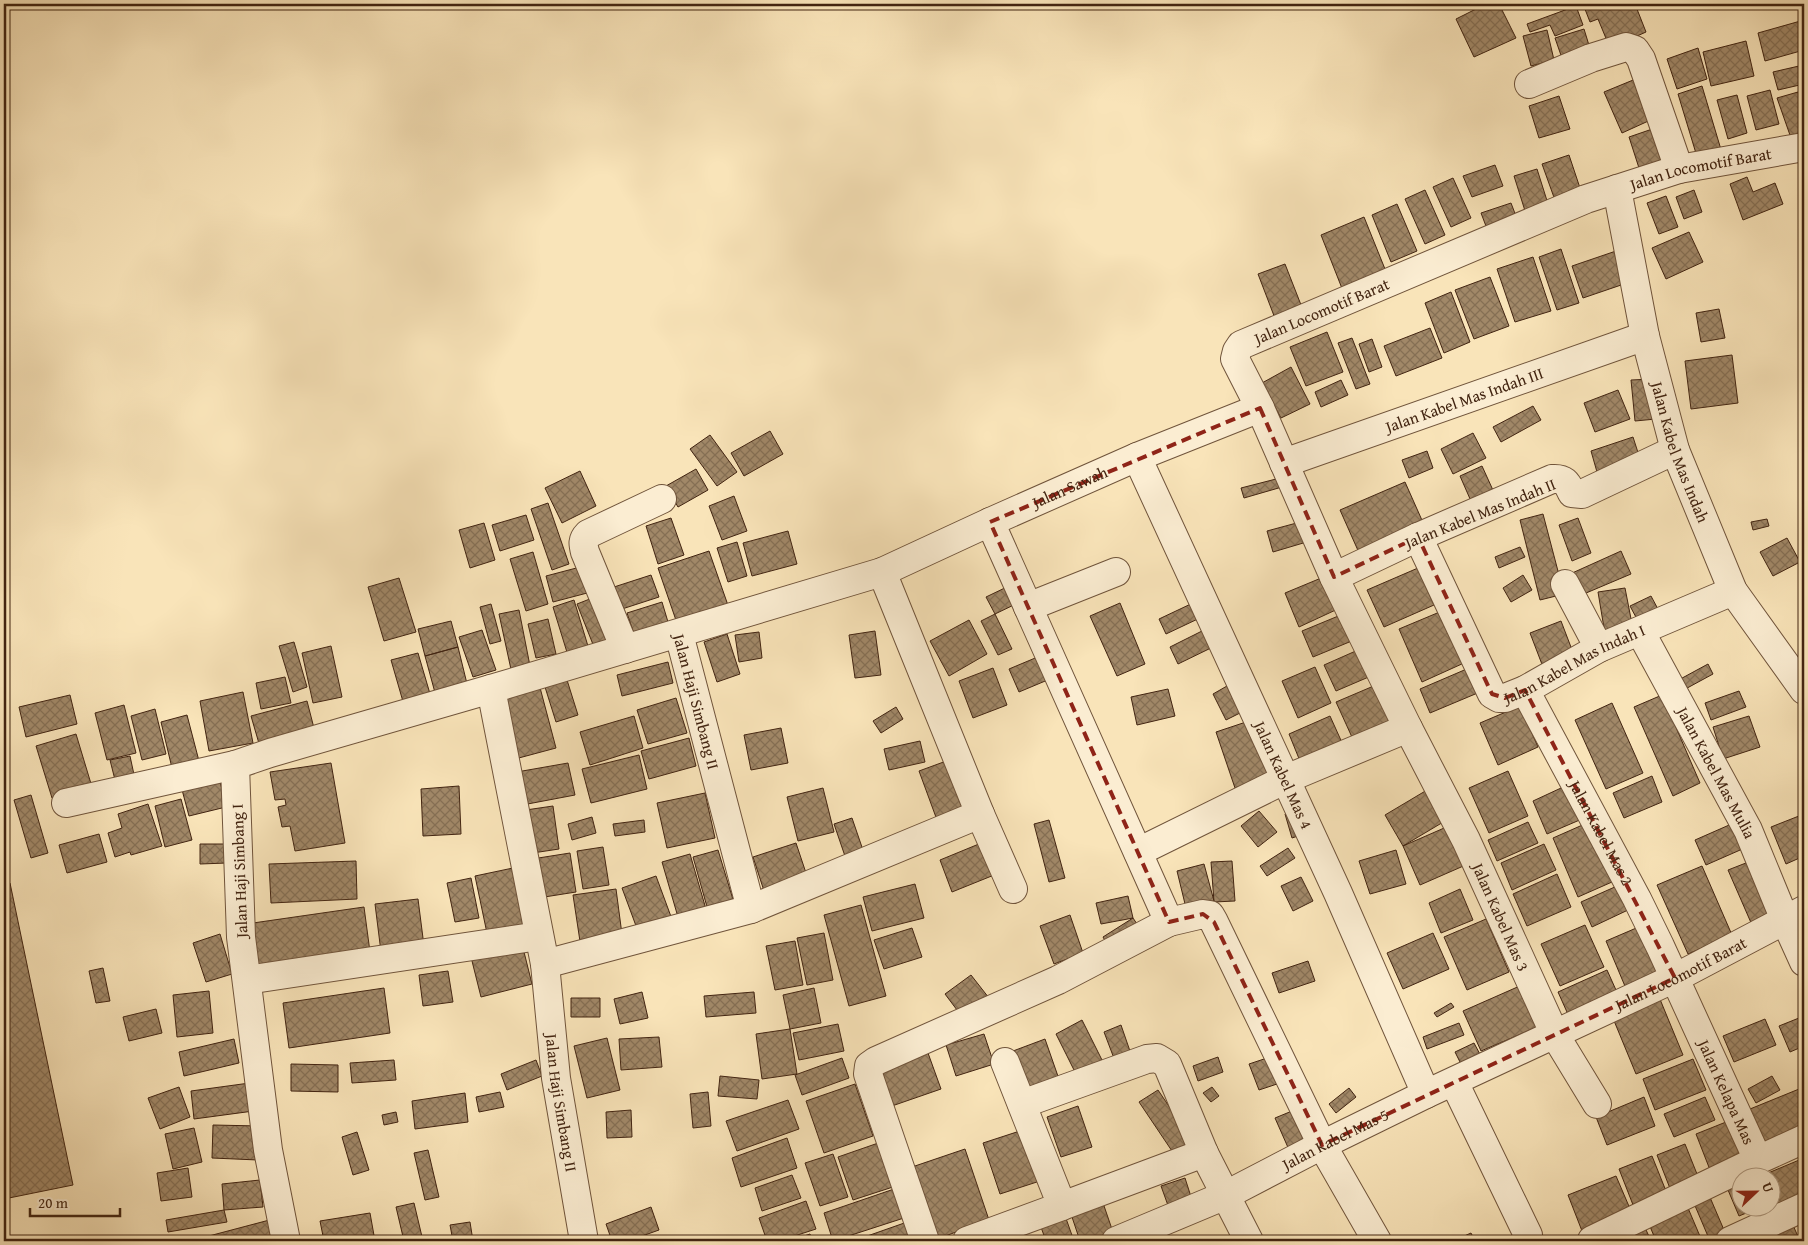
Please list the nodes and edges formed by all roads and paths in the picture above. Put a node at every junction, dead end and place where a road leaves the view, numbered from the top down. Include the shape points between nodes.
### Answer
1 (1529, 84) dead end
2 (1804, 147) edge
3 (1679, 169) junction
4 (1617, 189) junction
5 (1645, 336) junction
6 (1260, 408) junction
7 (1675, 450) junction
8 (1137, 457) junction
9 (1284, 463) junction
10 (662, 499) dead end
11 (990, 522) junction
12 (1418, 537) junction
13 (882, 572) junction
14 (1116, 572) dead end
15 (1334, 577) junction
16 (1565, 584) dead end
17 (1733, 591) junction
18 (1028, 607) junction
19 (1640, 631) junction
20 (679, 634) junction
21 (1599, 648) junction
22 (625, 649) junction
23 (491, 689) junction
24 (1525, 690) junction
25 (1804, 690) edge
26 (1408, 728) junction
27 (235, 764) junction
28 (1286, 779) junction
29 (66, 804) dead end
30 (980, 814) junction
31 (1138, 852) junction
32 (1013, 889) dead end
33 (751, 909) junction
34 (1795, 915) edge
35 (1169, 922) junction
36 (539, 936) junction
37 (1804, 962) edge
38 (545, 964) junction
39 (1675, 978) junction
40 (247, 980) junction
41 (1554, 1035) junction
42 (1005, 1062) dead end
43 (1454, 1082) junction
44 (1426, 1094) junction
45 (1022, 1104) junction
46 (1596, 1104) dead end
47 (1804, 1140) edge
48 (1322, 1145) junction
49 (1204, 1153) junction
50 (1758, 1160) junction
51 (1226, 1195) junction
52 (1062, 1206) junction
53 (1804, 1207) edge
54 (1528, 1235) dead end
55 (1592, 1240) edge
56 (286, 1241) edge
57 (584, 1241) edge
58 (925, 1241) edge
59 (967, 1241) edge
60 (1116, 1241) edge
61 (1249, 1241) edge
62 (1376, 1241) edge
63 (1730, 1241) edge

1 - 3 street via 1591,58 1626,47 1635,50 1641,58
2 - 3 street, Jalan Locomotif Barat
3 - 4 street, Jalan Locomotif Barat
4 - 5 street, Jalan Kabel Mas Indah
4 - 6 street, Jalan Locomotif Barat via 1586,199 1241,345 1235,359
5 - 7 street, Jalan Kabel Mas Indah
5 - 9 street, Jalan Kabel Mas Indah III
6 - 8 street, Jalan Sawah
6 - 9 street, Jalan Locomotif Barat
7 - 12 street, Jalan Kabel Mas Indah II via 1582,494 1572,493 1566,481 1552,479
7 - 17 street, Jalan Kabel Mas Indah
8 - 11 street, Jalan Sawah
8 - 28 street, Jalan Kabel Mas 4
9 - 15 street, Jalan Locomotif Barat
10 - 22 street via 588,534 583,543
11 - 13 street, Jalan Sawah
11 - 18 street
12 - 15 street, Jalan Kabel Mas Indah II
12 - 24 street, Jalan Kabel Mas Indah I via 1492,694 1505,698
13 - 20 street, Jalan Sawah
13 - 30 street
14 - 18 street
15 - 26 street, Jalan Locomotif Barat
16 - 21 street
17 - 19 street, Jalan Kabel Mas Indah I
17 - 25 street, Jalan Kabel Mas Indah
18 - 31 street
19 - 21 street, Jalan Kabel Mas Indah I
19 - 34 street, Jalan Kabel Mas Mulia
20 - 22 street, Jalan Haji Simbang II
20 - 33 street, Jalan Haji Simbang II
21 - 24 street, Jalan Kabel Mas Indah I
22 - 23 street, Jalan Haji Simbang II
23 - 27 street
23 - 36 street, Jalan Haji Simbang II
24 - 39 street, Jalan Kabel Mas 2 via 1637,899
26 - 28 street
26 - 41 street, Jalan Kabel Mas 3 via 1466,840
27 - 29 street
27 - 40 street, Jalan Haji Simbang I via 241,936
28 - 31 street
28 - 44 street, Jalan Kabel Mas 4
30 - 32 street
30 - 33 street
31 - 35 street
33 - 38 street
34 - 37 street, Jalan Kabel Mas Mulia
34 - 39 street, Jalan Locomotif Barat
35 - 48 street via 1210,915
35 - 58 street via 1058,980 869,1066 868,1074
36 - 38 street, Jalan Haji Simbang II
36 - 40 street
38 - 57 street, Jalan Haji Simbang II via 556,1078
39 - 41 street, Jalan Locomotif Barat
39 - 50 street, Jalan Kelapa Mas
40 - 56 street, Jalan Haji Simbang I via 268,1150
41 - 43 street, Jalan Kabel Mas 5
41 - 46 street, Jalan Kabel Mas 3
42 - 45 street
43 - 44 street, Jalan Kabel Mas 5
43 - 54 street
44 - 48 street, Jalan Kabel Mas 5
45 - 49 street via 1157,1058 1167,1064
45 - 52 street
47 - 50 street, Jalan Kelapa Mas
48 - 51 street, Jalan Kabel Mas 5
48 - 62 street
49 - 51 street
49 - 52 street
50 - 55 street
51 - 60 street, Jalan Kabel Mas 5
51 - 61 street
52 - 59 street
53 - 63 street

